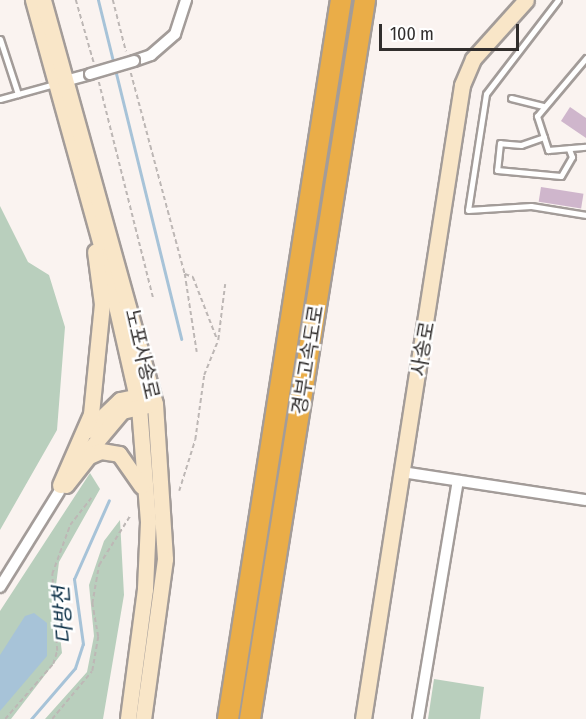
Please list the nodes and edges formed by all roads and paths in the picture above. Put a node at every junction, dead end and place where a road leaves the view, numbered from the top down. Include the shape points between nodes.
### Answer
1 (33, 0) edge
2 (43, 0) edge
3 (76, 0) edge
4 (112, 0) edge
5 (186, 0) edge
6 (341, 0) edge
7 (365, 0) edge
8 (526, 0) edge
9 (558, 0) edge
10 (0, 39) edge
11 (125, 45) dead end
12 (584, 60) edge
13 (586, 68) edge
14 (94, 71) junction
15 (133, 81) dead end
16 (60, 82) junction
17 (18, 94) junction
18 (511, 98) dead end
19 (0, 99) edge
20 (543, 106) junction
21 (544, 137) junction
22 (586, 147) edge
23 (569, 149) junction
24 (90, 209) junction
25 (586, 215) edge
26 (185, 274) junction
27 (225, 284) dead end
28 (153, 297) dead end
29 (218, 340) junction
30 (197, 352) dead end
31 (146, 400) junction
32 (402, 472) junction
33 (458, 481) junction
34 (61, 488) junction
35 (179, 491) dead end
36 (93, 496) dead end
37 (586, 500) edge
38 (147, 513) junction
39 (130, 516) dead end
40 (0, 587) edge
41 (5, 719) edge
42 (52, 719) edge
43 (128, 719) edge
44 (143, 719) edge
45 (228, 719) edge
46 (250, 719) edge
47 (363, 719) edge
48 (418, 719) edge

1 - 16 main road, 노포사송로
2 - 16 main road, 노포사송로
3 - 14 path
4 - 11 path
5 - 14 street, bridge via 175,34 151,55
6 - 45 highway, 경부고속도로
7 - 46 highway, 경부고속도로
8 - 32 main road, 사송로 via 473,59 462,85
9 - 25 lane via 486,94 468,210 531,206
10 - 17 lane
12 - 13 lane
12 - 20 lane
14 - 16 street
14 - 28 path
15 - 26 path
16 - 17 lane
16 - 24 main road, 노포사송로
16 - 31 main road, 노포사송로
17 - 19 lane
18 - 20 lane
20 - 21 lane via 537,116
21 - 23 lane via 548,150
21 - 23 lane via 521,145 500,143 497,170 561,176 572,157
22 - 23 lane
24 - 31 main road, 노포사송로
24 - 34 main road via 102,304 100,348 91,414
26 - 29 path via 193,277
26 - 30 path
27 - 29 path
29 - 35 path via 204,375 195,440
31 - 34 main road via 120,400 90,428
31 - 38 main road, 노포사송로 via 142,461
31 - 44 main road, 노포사송로 via 165,559
32 - 33 street
32 - 47 main road, 사송로
33 - 37 street
33 - 48 street
34 - 38 main road via 88,456 111,452 139,477
34 - 40 street
36 - 41 path via 70,525 52,574 57,651 53,664
38 - 43 main road, 노포사송로 via 145,589
39 - 42 path via 99,566 92,604 98,637 92,671

